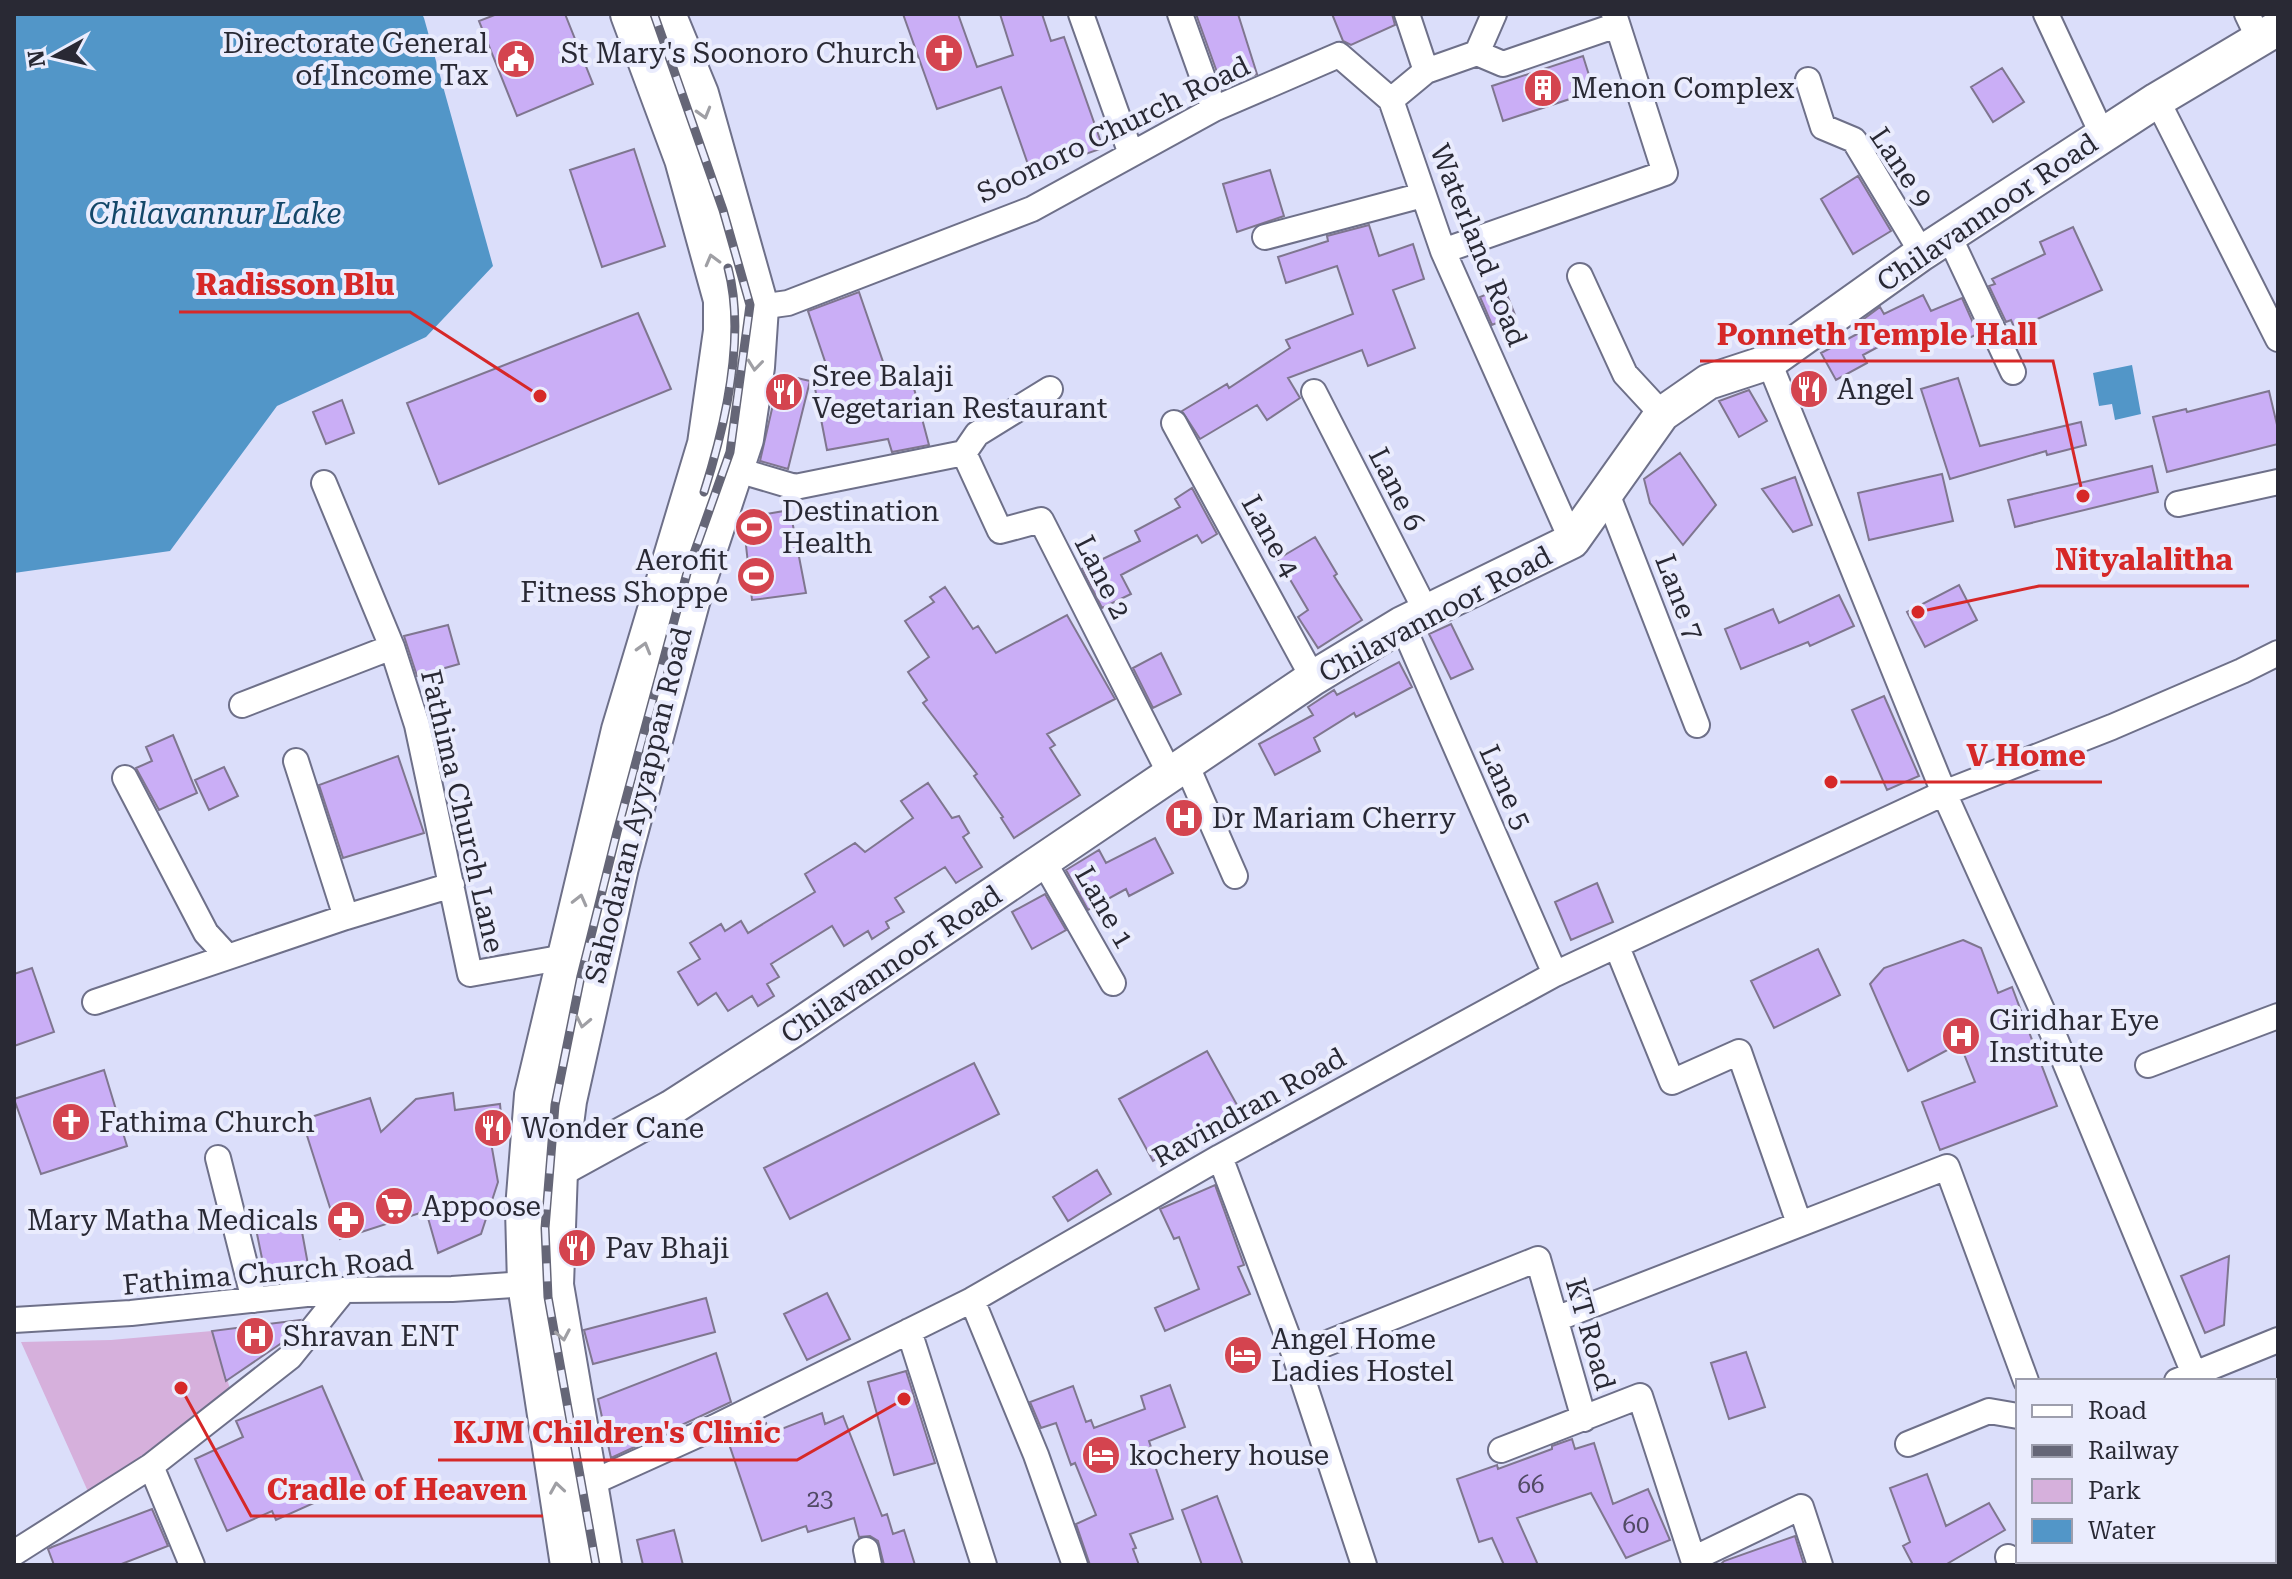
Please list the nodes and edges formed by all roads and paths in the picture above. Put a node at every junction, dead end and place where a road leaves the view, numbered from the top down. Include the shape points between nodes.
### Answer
1 (630, 14) edge
2 (666, 14) edge
3 (1081, 14) edge
4 (1180, 14) edge
5 (1407, 14) edge
6 (1494, 14) edge
7 (2046, 14) edge
8 (1616, 19) edge
9 (2261, 27) edge
10 (1477, 53) junction
11 (1426, 71) junction
12 (1808, 80) dead end
13 (1391, 100) junction
14 (2157, 100) junction
15 (1214, 109) junction
16 (2103, 136) junction
17 (1131, 154) junction
18 (1423, 195) junction
19 (1265, 237) dead end
20 (1936, 244) junction
21 (1443, 251) junction
22 (1580, 276) dead end
23 (759, 307) junction
24 (2278, 339) edge
25 (1769, 362) junction
26 (2013, 372) dead end
27 (1050, 389) dead end
28 (1314, 392) dead end
29 (1662, 414) junction
30 (1174, 423) dead end
31 (964, 453) junction
32 (734, 469) junction
33 (2278, 482) edge
34 (324, 483) dead end
35 (1606, 491) junction
36 (2178, 504) dead end
37 (1572, 541) junction
38 (1414, 618) junction
39 (392, 647) junction
40 (2278, 653) edge
41 (1313, 678) junction
42 (242, 705) dead end
43 (1697, 725) dead end
44 (296, 761) dead end
45 (1178, 769) junction
46 (125, 778) dead end
47 (1944, 793) junction
48 (1044, 862) junction
49 (1235, 876) dead end
50 (452, 885) junction
51 (346, 917) junction
52 (1617, 947) junction
53 (228, 957) junction
54 (565, 957) junction
55 (1555, 974) junction
56 (1113, 983) dead end
57 (95, 1002) dead end
58 (2278, 1016) edge
59 (2148, 1065) dead end
60 (1220, 1157) junction
61 (218, 1158) dead end
62 (558, 1170) junction
63 (1799, 1223) junction
64 (541, 1284) junction
65 (344, 1290) junction
66 (254, 1300) junction
67 (972, 1300) junction
68 (1556, 1319) junction
69 (14, 1320) edge
70 (909, 1331) junction
71 (2278, 1340) edge
72 (1295, 1356) junction
73 (2025, 1379) edge
74 (2189, 1379) edge
75 (2016, 1416) edge
76 (1584, 1419) junction
77 (1908, 1444) dead end
78 (1501, 1450) dead end
79 (151, 1466) junction
80 (589, 1484) junction
81 (14, 1553) edge
82 (192, 1565) edge
83 (570, 1565) edge
84 (602, 1565) edge
85 (984, 1565) edge
86 (1075, 1565) edge
87 (1364, 1565) edge
88 (1820, 1565) edge

54 -> 1 main road, Sahodaran Ayyappan Road via 621,730 707,444 723,331 723,300 684,159
2 -> 23 main road, Sahodaran Ayyappan Road via 699,94
3 - 17 street
4 - 15 street
5 - 11 street
6 - 10 street
7 - 16 street
8 - 10 street via 1503,64
8 - 21 street via 1665,173
9 - 14 street, Chilavannoor Road
10 - 11 street
11 - 13 street
12 - 20 street, Lane 9 via 1823,127 1854,140
13 - 15 street, Soonoro Church Road via 1339,55
13 - 18 street, Waterland Road
14 - 16 street, Chilavannoor Road
14 - 24 street
15 - 17 street, Soonoro Church Road
16 - 20 street, Chilavannoor Road
17 - 23 street, Soonoro Church Road via 1032,209 788,303
18 - 19 street
18 - 21 street, Waterland Road
20 - 25 street, Chilavannoor Road
20 - 26 street, Lane 9
21 - 37 street, Waterland Road
22 - 29 street via 1625,374
23 -> 32 main road, Sahodaran Ayyappan Road via 744,439
25 - 29 street, Chilavannoor Road via 1708,382
25 - 47 street
27 - 31 street via 977,434
28 - 38 street, Lane 6
29 - 35 street, Chilavannoor Road
30 - 41 street, Lane 4
31 - 32 street via 795,487
31 - 45 street, Lane 2 via 1000,531 1041,520
32 -> 62 main road, Sahodaran Ayyappan Road via 690,602 619,867 567,1101
33 - 36 street
34 - 39 street, Fathima Church Lane
35 - 37 street, Chilavannoor Road
35 - 43 street, Lane 7
37 - 38 street, Chilavannoor Road
38 - 41 street, Chilavannoor Road
38 - 55 street, Lane 5
39 - 42 street
39 - 50 street, Fathima Church Lane via 417,725
40 - 47 street, Ravindran Road via 2112,727
41 - 45 street, Chilavannoor Road
44 - 51 street
45 - 48 street, Chilavannoor Road
45 - 49 street
46 - 53 street via 206,933
47 - 52 street, Ravindran Road
47 - 74 street via 2057,1043
48 - 56 street, Lane 1
48 - 62 street, Chilavannoor Road via 684,1100
50 - 51 street
50 - 54 street, Fathima Church Lane via 470,974
51 - 53 street
52 - 55 street, Ravindran Road
52 - 63 street via 1672,1082 1739,1052
53 - 57 street
54 - 64 main road, Sahodaran Ayyappan Road via 534,1095 525,1209
55 - 60 street, Ravindran Road
58 - 59 street
60 - 67 street, Ravindran Road
60 - 72 street
61 - 66 street
62 - 64 main road, Sahodaran Ayyappan Road
63 - 68 street
63 - 73 street via 1947,1167
64 - 65 street, Fathima Church Road
64 -> 80 main road, Sahodaran Ayyappan Road
83 -> 64 main road, Sahodaran Ayyappan Road
65 - 66 street, Fathima Church Road
65 - 79 street via 290,1357
66 - 69 street, Fathima Church Road
67 - 70 street, Ravindran Road
67 - 86 street
68 - 72 street, KT Road via 1538,1259
68 - 76 street, KT Road
70 - 80 street, Ravindran Road
70 - 85 street
71 - 74 street
72 - 87 street
75 - 77 street via 1989,1411
76 - 78 street
76 - 88 street, KT Road via 1640,1396 1693,1559 1801,1507
79 - 81 street
79 - 82 street
80 - 84 main road, Sahodaran Ayyappan Road

